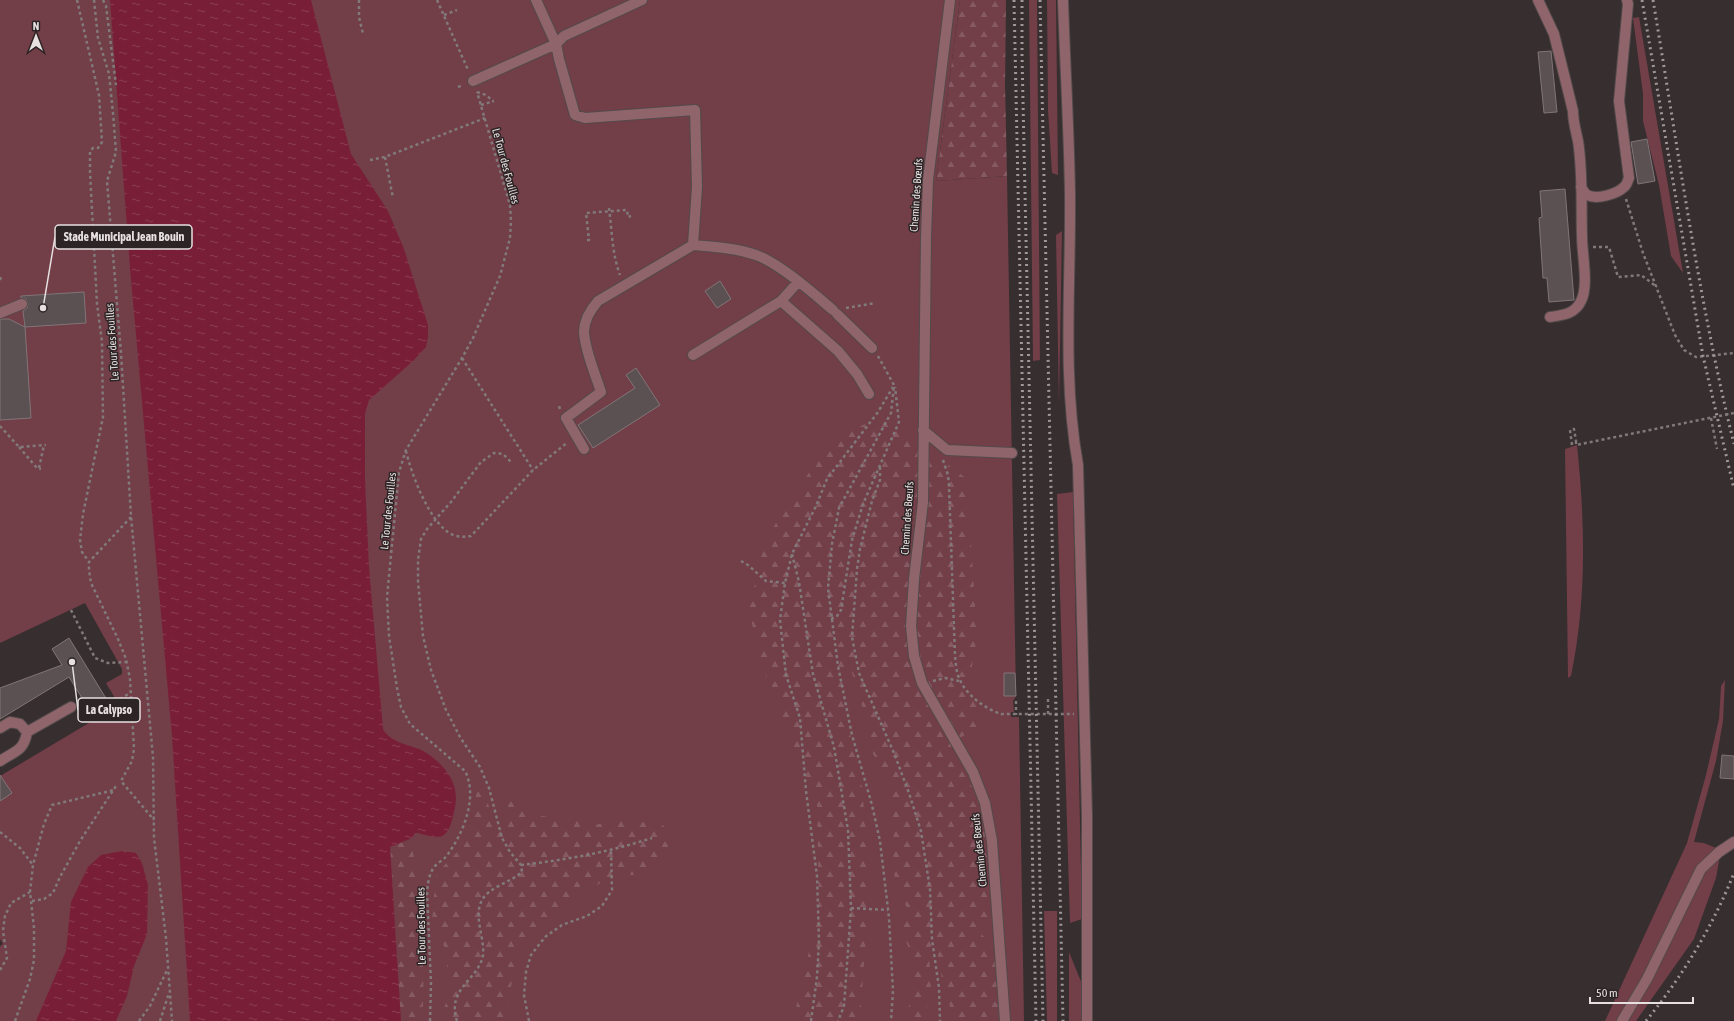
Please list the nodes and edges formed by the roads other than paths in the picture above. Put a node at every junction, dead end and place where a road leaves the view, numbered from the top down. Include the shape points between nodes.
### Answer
1 (536, 0) edge
2 (642, 0) edge
3 (950, 0) edge
4 (1063, 0) edge
5 (1538, 0) edge
6 (1627, 0) edge
7 (556, 44) junction
8 (473, 81) road end
9 (1581, 187) junction
10 (693, 245) junction
11 (798, 282) junction
12 (781, 301) junction
13 (22, 304) dead end
14 (0, 313) edge
15 (1550, 317) dead end
16 (872, 348) road end
17 (693, 356) dead end
18 (869, 394) dead end
19 (922, 430) junction
20 (584, 449) dead end
21 (1012, 453) dead end
22 (71, 707) road end
23 (0, 728) edge
24 (27, 732) junction
25 (0, 748) edge
26 (3, 759) edge
27 (1734, 842) edge
28 (1005, 1021) edge
29 (1087, 1021) edge
30 (1622, 1021) edge

1 - 7 street
2 - 7 street via 564,36
3 - 19 street, Chemin des Bœufs via 928,180
4 - 29 street via 1070,193 1068,337 1073,436 1078,465 1087,802
5 - 9 street via 1554,34 1573,111
6 - 9 street via 1619,101 1628,178 1626,186 1612,194 1592,197 1585,194
7 - 8 street
7 - 10 street via 575,115 585,118 695,110 697,187
9 - 15 street via 1584,284 1582,300 1567,315
10 - 11 street via 731,248 758,256
10 - 20 street via 598,301 590,311 584,331 601,392 566,418
11 - 12 street
11 - 16 street via 835,312
12 - 17 street
12 - 18 street via 838,351 858,374
13 - 14 street
19 - 21 street via 947,450
19 - 28 street, Chemin des Bœufs via 922,508 911,626 914,656 922,683 973,772 985,804 992,841
22 - 24 street
23 - 24 street via 10,722 20,724
24 - 26 street via 25,743 19,750
25 - 26 street
27 - 30 street via 1719,852 1702,870 1647,979

